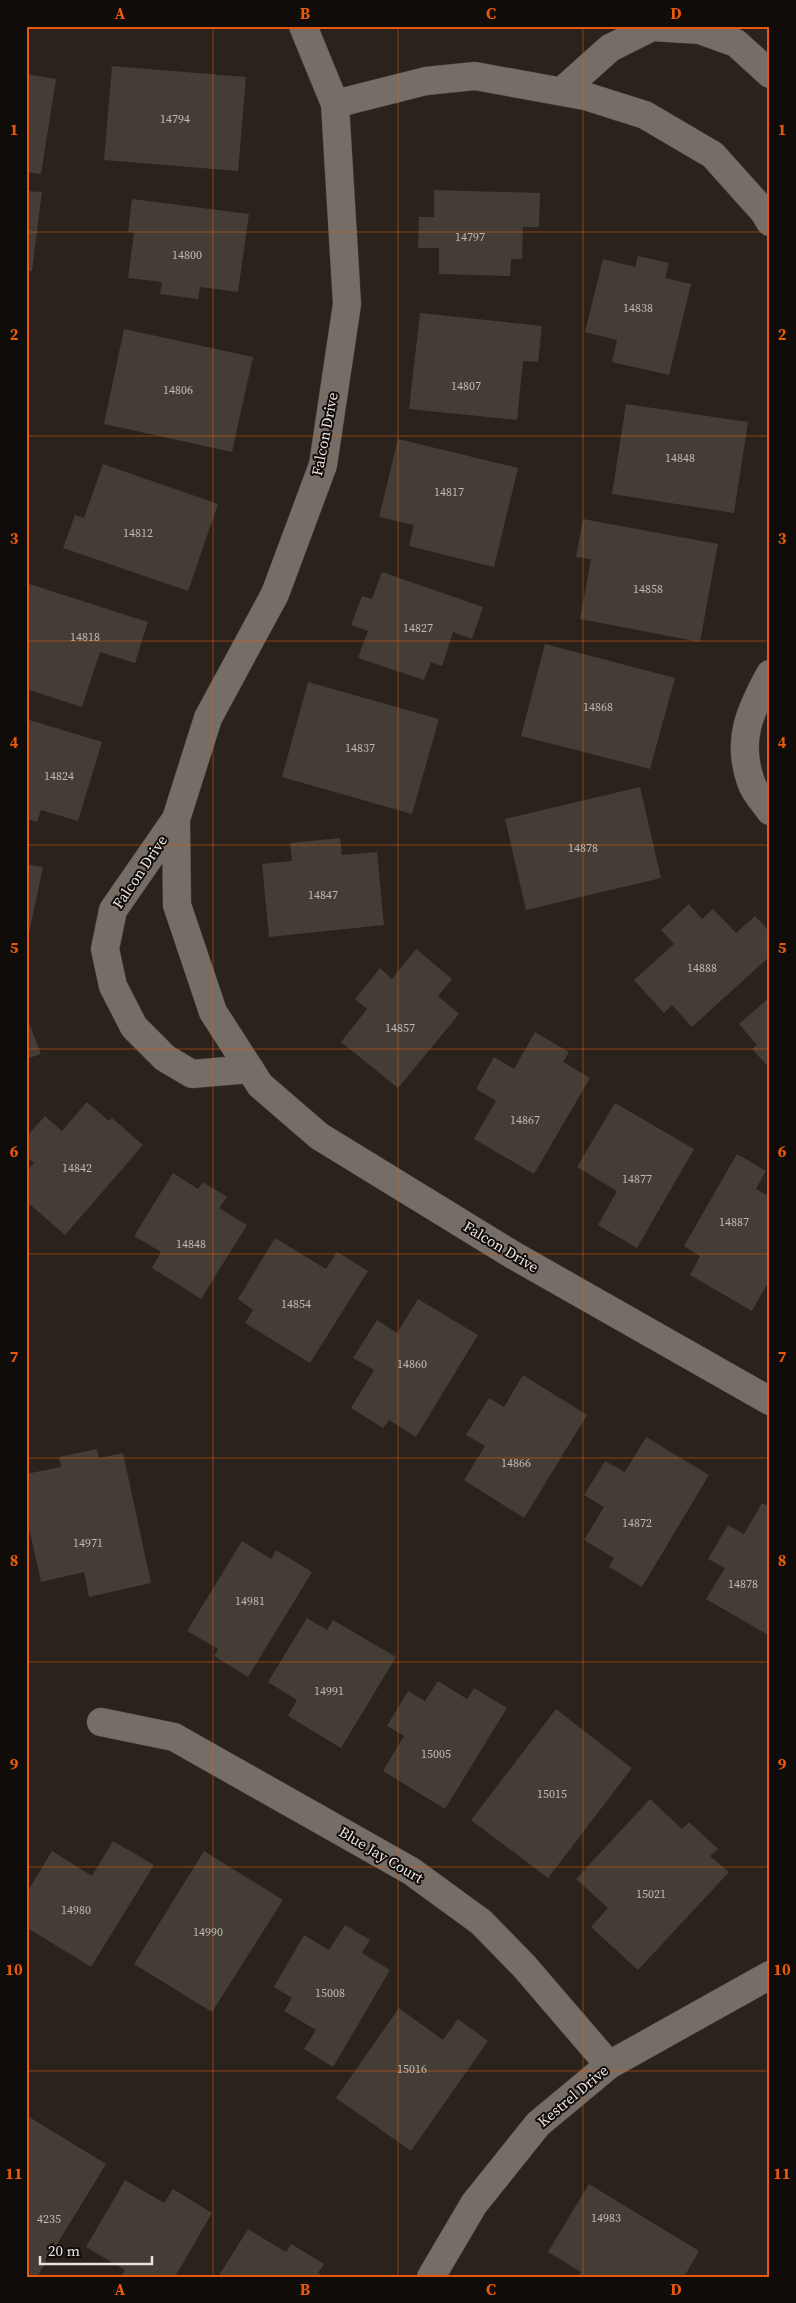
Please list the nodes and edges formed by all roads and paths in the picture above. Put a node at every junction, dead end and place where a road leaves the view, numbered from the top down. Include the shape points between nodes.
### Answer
1 (303, 26) edge
2 (770, 74) edge
3 (562, 91) junction
4 (335, 104) junction
5 (770, 221) edge
6 (770, 674) edge
7 (770, 811) edge
8 (176, 819) junction
9 (250, 1069) junction
10 (770, 1401) edge
11 (101, 1722) dead end
12 (770, 1975) edge
13 (609, 2065) junction
14 (431, 2277) edge

1 - 4 street, Falcon Drive
2 - 3 street via 736,43 700,30 652,27 610,48
3 - 4 street via 475,76 426,81
3 - 5 street via 645,115 713,155
4 - 8 street, Falcon Drive via 347,304 323,465 275,594 208,718
6 - 7 street via 752,706 742,742 751,782
8 - 9 street, Falcon Drive via 177,905 213,1012
8 - 9 street, Falcon Drive via 112,910 105,949 113,986 134,1027 165,1058 192,1074
9 - 10 street, Falcon Drive via 260,1085 319,1136 513,1255
11 - 13 street, Blue Jay Court via 174,1737 411,1871 481,1922 524,1966
12 - 13 street, Kestrel Drive
13 - 14 street, Kestrel Drive via 538,2124 474,2204

